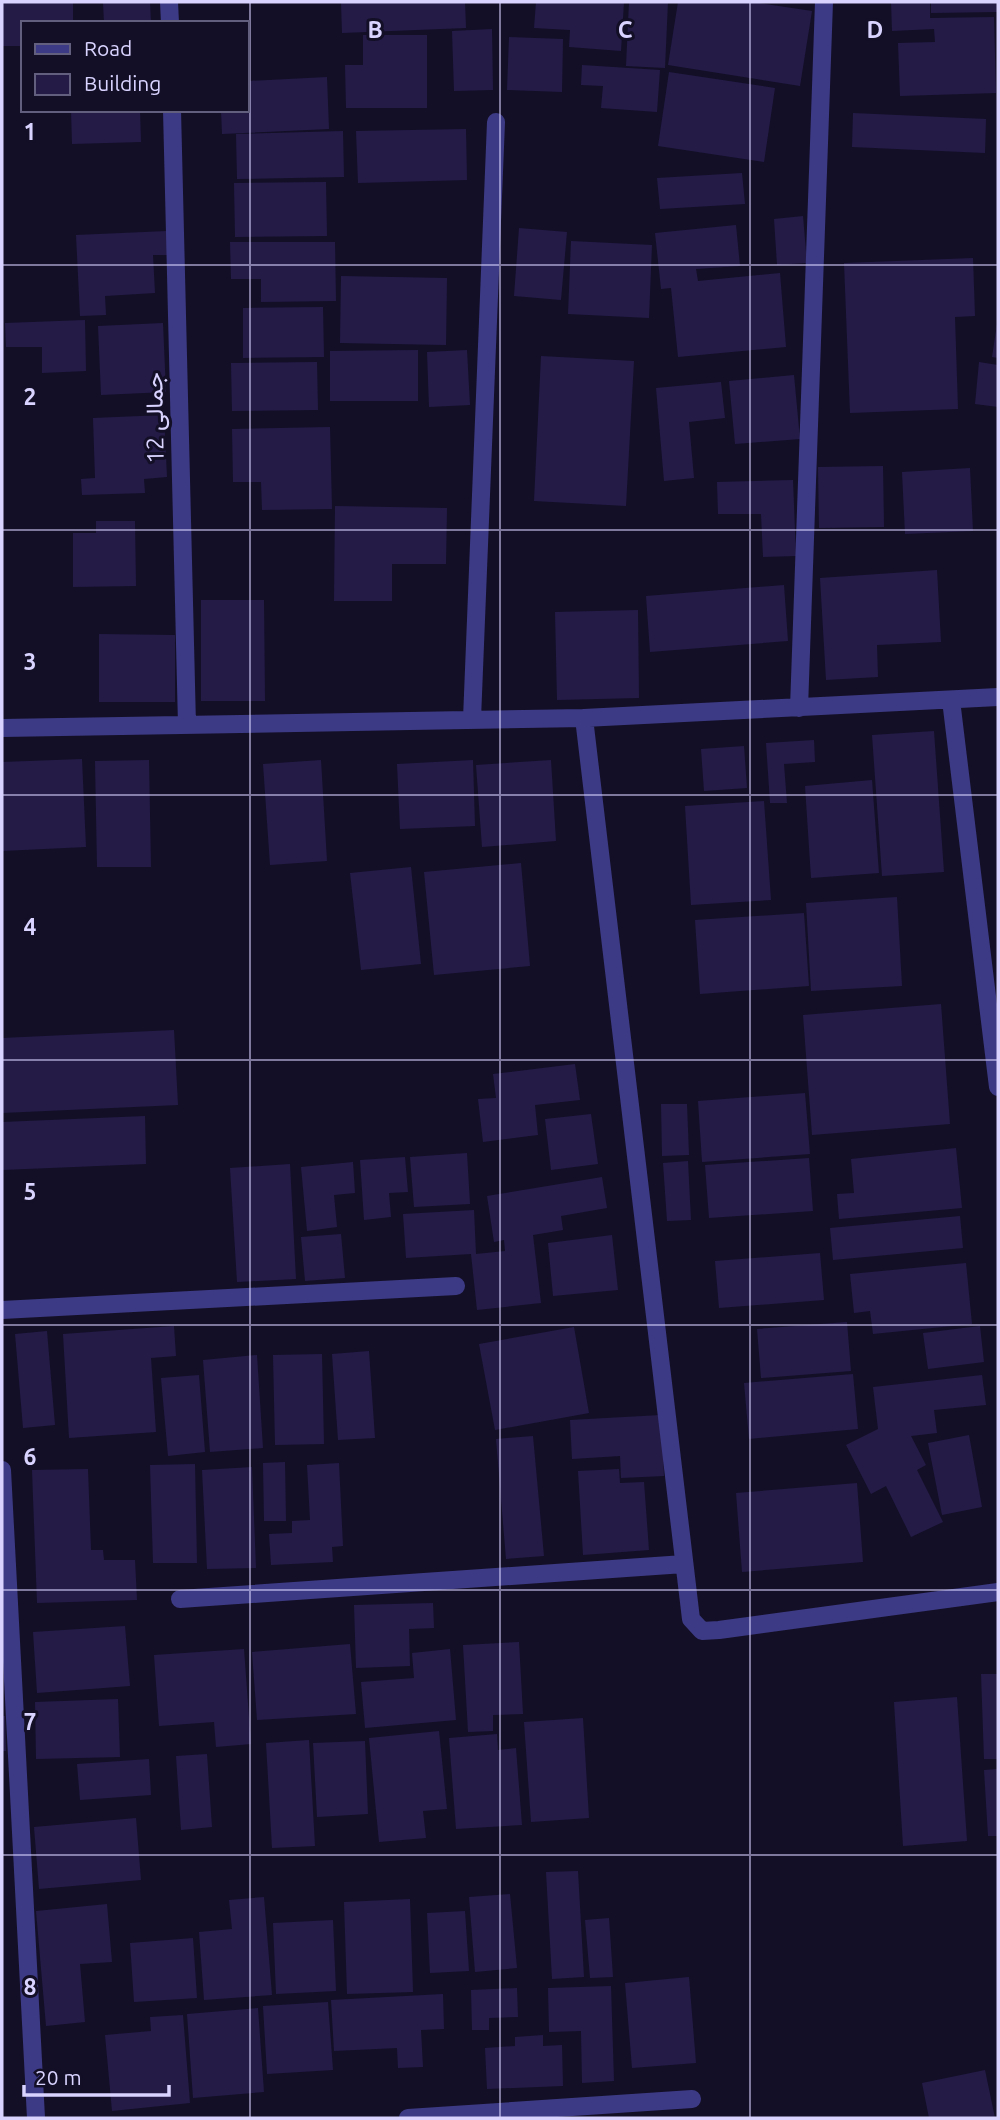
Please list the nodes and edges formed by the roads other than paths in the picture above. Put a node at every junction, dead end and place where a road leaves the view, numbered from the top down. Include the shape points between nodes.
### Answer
1 (169, 2) edge
2 (824, 2) edge
3 (170, 21) edge
4 (172, 112) edge
5 (496, 122) dead end
6 (998, 698) edge
7 (951, 700) junction
8 (799, 708) junction
9 (584, 718) junction
10 (472, 719) junction
11 (187, 725) junction
12 (2, 728) edge
13 (998, 1087) edge
14 (456, 1286) dead end
15 (2, 1310) edge
16 (2, 1470) edge
17 (684, 1564) junction
18 (998, 1592) edge
19 (180, 1599) dead end
20 (10, 1766) edge
21 (692, 2099) dead end
22 (36, 2118) edge
23 (408, 2118) edge

1 - 3 street
2 - 8 street
4 - 11 street, جمالی 12
5 - 10 street
6 - 7 street
7 - 8 street
7 - 13 street
8 - 9 street
9 - 10 street
9 - 17 street
10 - 11 street
11 - 12 street
14 - 15 street
16 - 20 street
17 - 18 street via 691,1619 702,1631
17 - 19 street
20 - 22 street
21 - 23 street

